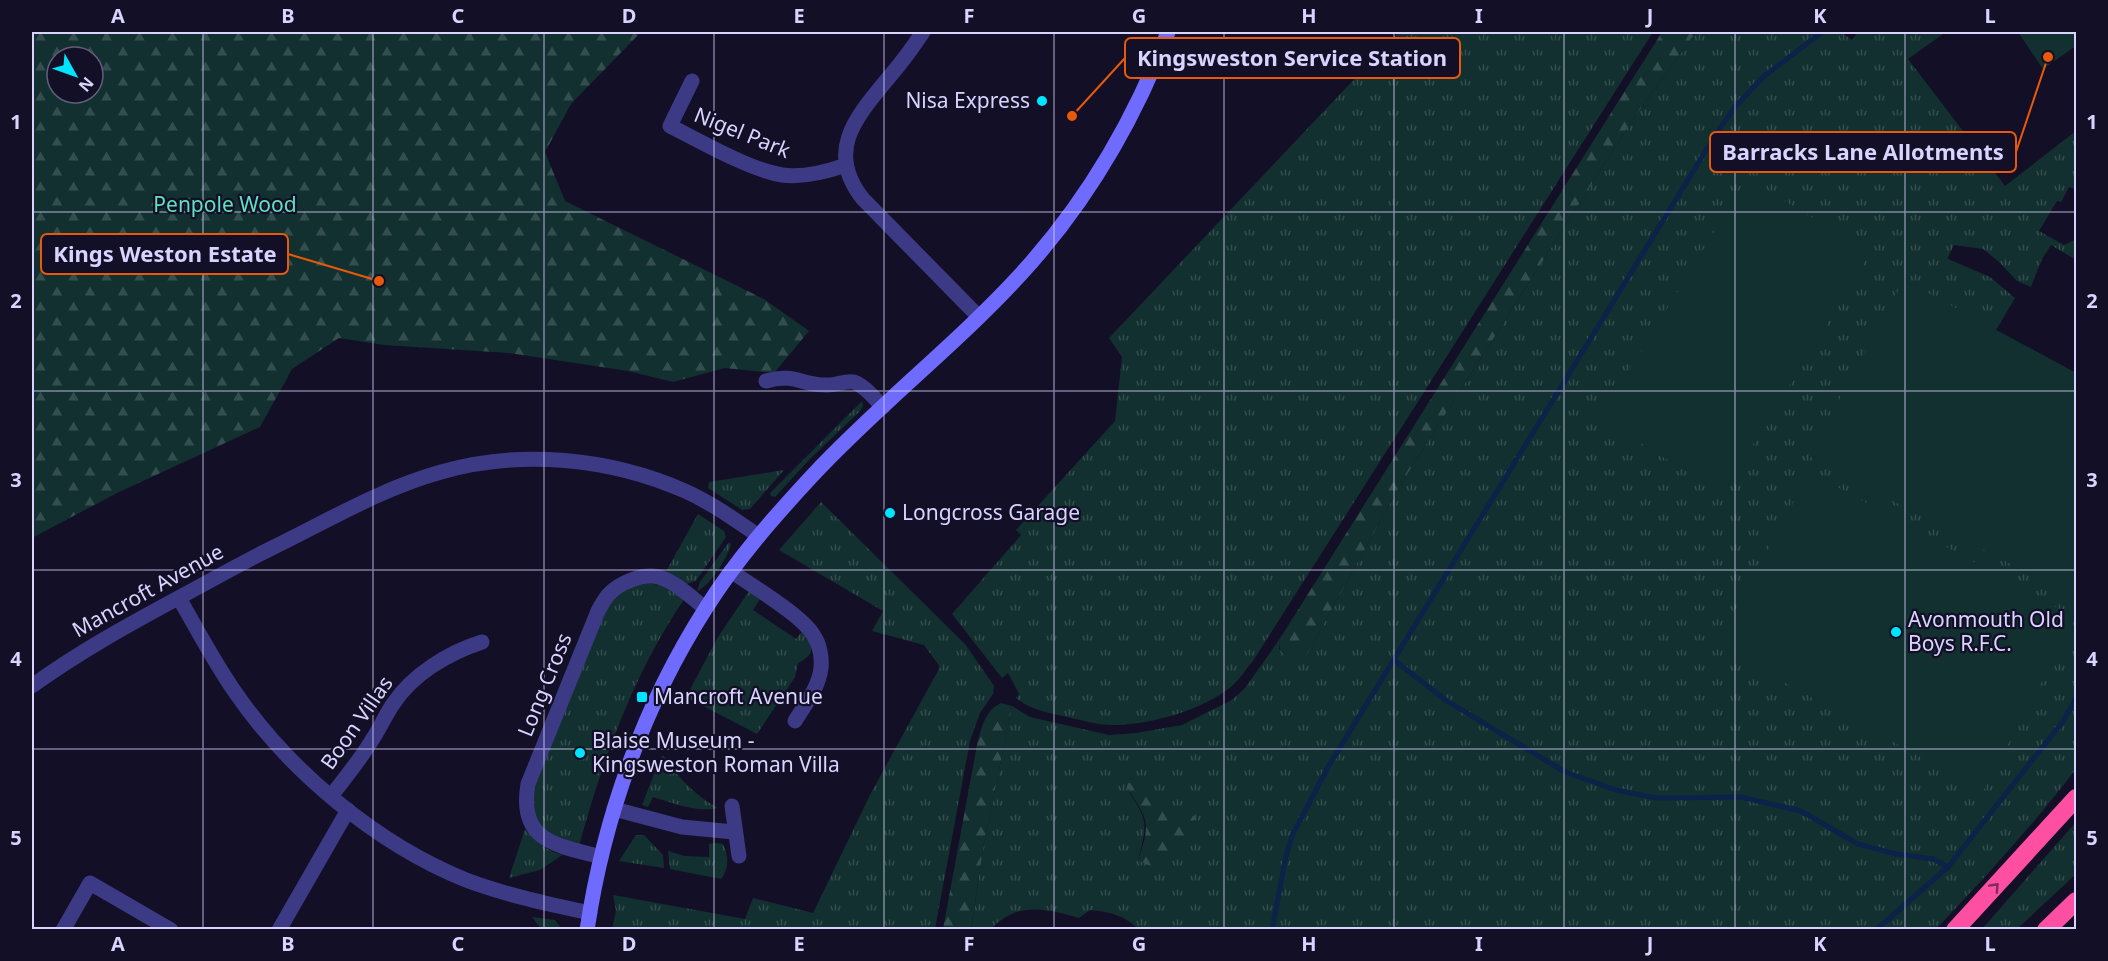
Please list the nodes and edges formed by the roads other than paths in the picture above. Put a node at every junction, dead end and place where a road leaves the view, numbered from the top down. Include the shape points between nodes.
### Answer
1 (923, 32) edge
2 (1168, 32) edge
3 (692, 81) dead end
4 (846, 165) junction
5 (978, 316) junction
6 (766, 381) dead end
7 (883, 407) junction
8 (759, 536) junction
9 (731, 571) junction
10 (179, 598) junction
11 (705, 608) junction
12 (482, 642) dead end
13 (32, 686) edge
14 (795, 722) dead end
15 (331, 796) junction
16 (2076, 798) edge
17 (732, 806) dead end
18 (614, 809) junction
19 (348, 810) junction
20 (735, 832) junction
21 (739, 856) dead end
22 (601, 857) junction
23 (2076, 902) edge
24 (590, 913) junction
25 (63, 930) edge
26 (171, 930) edge
27 (279, 930) edge
28 (587, 930) edge
29 (1955, 930) edge
30 (2046, 930) edge

1 - 4 street via 854,121 847,142
2 - 5 street via 1132,114 1100,171 1021,274
3 - 4 street, Nigel Park via 670,126 780,175 816,174
4 - 5 street via 852,184 863,199
5 - 7 street
6 - 7 street via 786,378 824,385 854,382
7 - 8 street via 813,474
8 - 9 street
8 - 10 street, Mancroft Avenue via 705,501 635,473 569,462 494,461 440,472 375,497
9 - 11 street
9 - 14 street via 802,622 820,650 821,667 815,687
10 - 13 street, Mancroft Avenue via 111,634
10 - 15 street via 258,724
11 - 18 street via 661,688
11 - 22 street, Long Cross via 676,586 650,577 636,578 621,586 607,596 598,611 528,784 525,802 532,827 542,837
12 - 15 street, Boon Villas via 435,664 410,685
15 - 19 street
29 -> 16 highway
17 - 20 street
18 - 20 street via 682,827
18 - 22 street
19 - 24 street via 416,855 466,879 505,893
19 - 27 street
20 - 21 street
22 - 24 street
23 - 30 highway
24 - 28 street
25 - 26 street via 90,883

